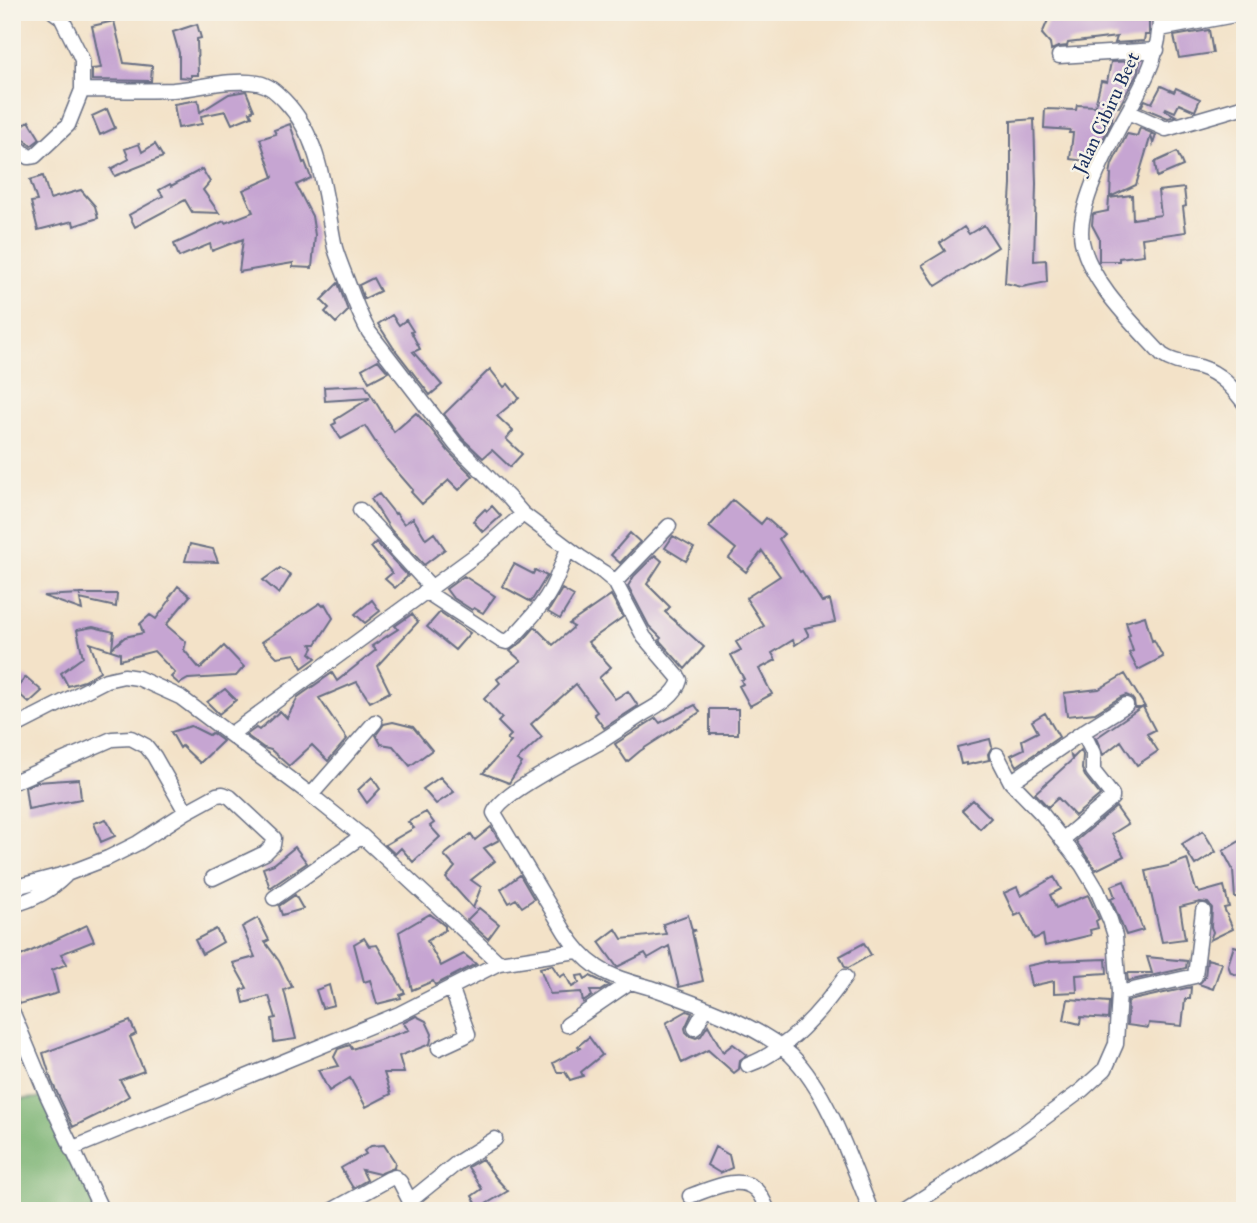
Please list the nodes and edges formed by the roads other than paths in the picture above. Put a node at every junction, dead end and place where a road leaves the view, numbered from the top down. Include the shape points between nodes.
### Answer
1 (1160, 12) edge
2 (1245, 13) edge
3 (61, 14) edge
4 (1160, 29) junction
5 (1157, 50) junction
6 (1059, 56) dead end
7 (82, 90) junction
8 (1245, 106) edge
9 (1128, 112) junction
10 (12, 141) edge
11 (1245, 404) edge
12 (360, 510) dead end
13 (523, 514) junction
14 (669, 526) dead end
15 (568, 548) junction
16 (615, 582) junction
17 (428, 589) junction
18 (1126, 705) dead end
19 (375, 722) dead end
20 (12, 728) edge
21 (1083, 732) junction
22 (232, 734) junction
23 (997, 755) dead end
24 (16, 781) dead end
25 (1011, 782) junction
26 (311, 795) junction
27 (186, 812) junction
28 (362, 836) junction
29 (1062, 840) junction
30 (69, 873) junction
31 (213, 878) dead end
32 (12, 888) edge
33 (274, 898) dead end
34 (12, 905) edge
35 (1203, 911) dead end
36 (577, 951) junction
37 (499, 963) junction
38 (845, 977) dead end
39 (630, 982) junction
40 (451, 987) junction
41 (1119, 993) junction
42 (706, 1008) junction
43 (12, 1011) edge
44 (567, 1025) dead end
45 (695, 1028) dead end
46 (780, 1047) junction
47 (439, 1048) dead end
48 (748, 1065) dead end
49 (495, 1139) dead end
50 (71, 1149) junction
51 (690, 1196) dead end
52 (412, 1206) edge
53 (102, 1211) edge
54 (331, 1211) edge
55 (768, 1211) edge
56 (871, 1211) edge
57 (903, 1211) edge

1 - 4 street, Jalan Cibiru Beet
2 - 4 street
3 - 7 street via 82,60
4 - 5 street, Jalan Cibiru Beet
5 - 6 street
5 - 9 street, Jalan Cibiru Beet
7 - 10 street via 68,125 35,156 29,157
7 - 13 street via 174,90 249,82 273,89 304,125 318,158 336,251 369,332 456,445
8 - 9 street via 1166,129
9 - 11 street, Jalan Cibiru Beet via 1105,155 1081,220 1082,242 1093,270 1161,355 1220,377
12 - 17 street
13 - 15 street
13 - 17 street
14 - 16 street
15 - 16 street
15 - 17 street via 554,587 507,642
16 - 36 street via 644,637 679,678 678,687 601,741 513,792 494,813
17 - 22 street
18 - 21 street
19 - 26 street
20 - 22 street via 106,680 124,676 180,697
21 - 25 street
21 - 29 street via 1093,753 1093,771 1112,798
22 - 26 street
23 - 25 street
24 - 27 street via 112,739 131,738 154,756
25 - 29 street
26 - 28 street
27 - 30 street via 138,843
27 - 31 street via 223,794 274,838 265,853
28 - 33 street
28 - 37 street
29 - 41 street via 1082,865 1111,920
30 - 32 street
30 - 34 street via 53,888
35 - 41 street via 1195,976
36 - 37 street
36 - 39 street via 597,968
37 - 40 street
38 - 46 street via 831,998
39 - 42 street
39 - 44 street
40 - 47 street via 468,1034
40 - 50 street via 399,1014
41 - 57 street via 1116,1044 1105,1069 1021,1135
42 - 45 street
42 - 46 street
43 - 50 street
46 - 48 street
46 - 56 street via 819,1091
49 - 52 street via 457,1163
50 - 53 street
51 - 55 street via 734,1182 750,1184
52 - 54 street via 395,1177

